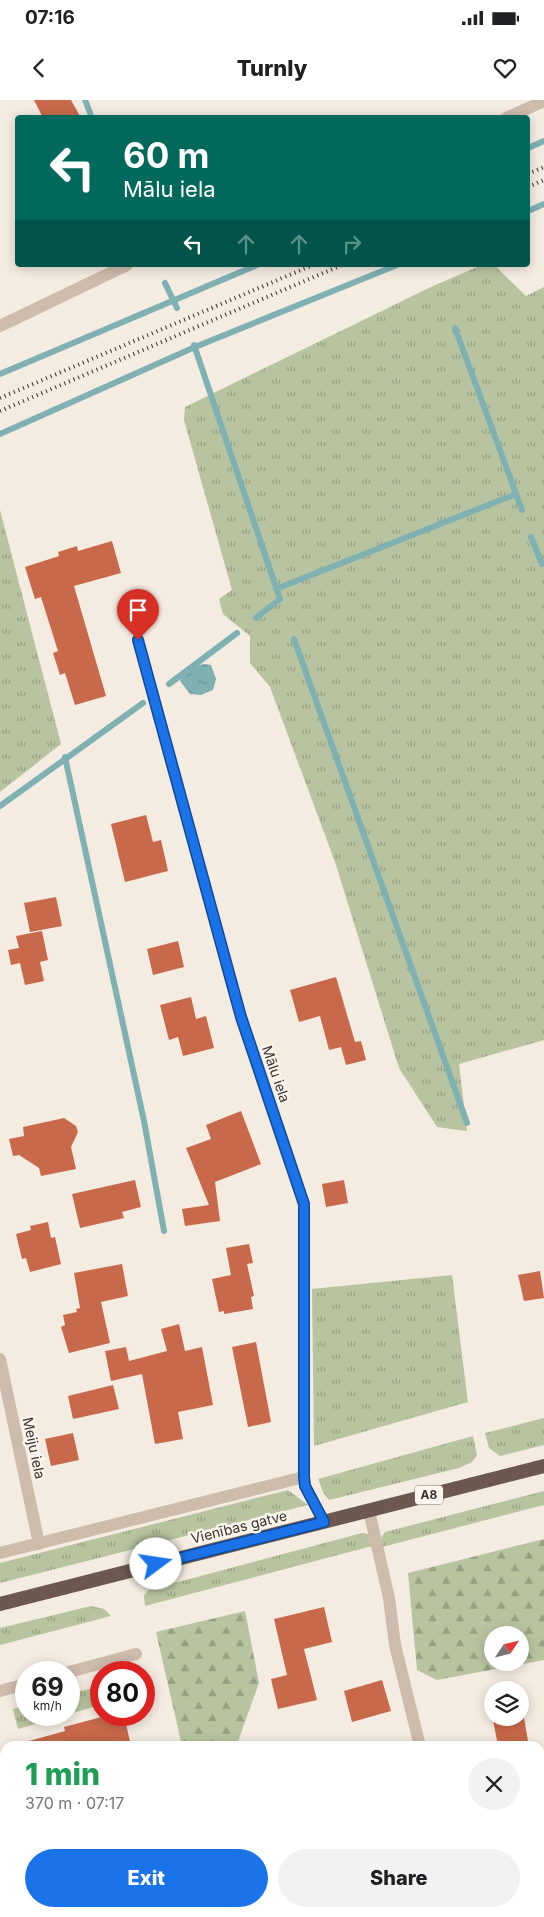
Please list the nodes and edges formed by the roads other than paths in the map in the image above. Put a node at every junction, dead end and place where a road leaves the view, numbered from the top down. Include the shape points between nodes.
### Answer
1 (544, 101) edge
2 (513, 115) edge
3 (124, 267) edge
4 (0, 326) edge
5 (138, 640) dead end
6 (0, 1359) edge
7 (544, 1466) edge
8 (304, 1477) junction
9 (369, 1511) junction
10 (324, 1522) junction
11 (39, 1544) junction
12 (0, 1553) edge
13 (0, 1604) edge
14 (136, 1654) dead end
15 (80, 1669) edge
16 (15, 1687) edge
17 (0, 1691) edge
18 (419, 1741) edge

1 - 2 street
3 - 4 street
5 - 8 street, Mālu iela via 241,1017 304,1204
6 - 11 street, Meiju iela
7 - 9 highway, Vienības gatve / A8
8 - 10 street, Mālu iela via 305,1486
8 - 11 street
9 - 10 highway, Vienības gatve / A8
9 - 18 street via 389,1598 395,1645
10 - 13 highway, Vienības gatve / A8
11 - 12 street
14 - 15 street
16 - 17 street

